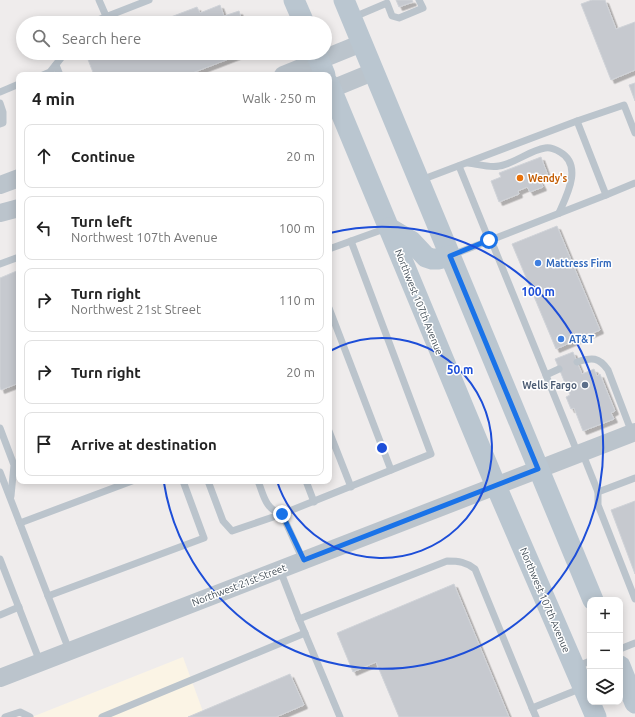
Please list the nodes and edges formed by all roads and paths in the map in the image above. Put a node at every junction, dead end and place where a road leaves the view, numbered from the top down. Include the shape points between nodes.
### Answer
1 (99, 0) edge
2 (294, 0) edge
3 (419, 0) edge
4 (145, 1) edge
5 (347, 9) edge
6 (106, 16) joint
7 (301, 16) edge
8 (362, 44) junction
9 (59, 60) edge
10 (56, 64) junction
11 (50, 72) edge
12 (59, 72) edge
13 (329, 72) edge
14 (374, 72) junction
15 (332, 75) edge
16 (16, 85) edge
17 (0, 92) edge
18 (332, 92) edge
19 (0, 103) edge
20 (577, 121) junction
21 (0, 124) edge
22 (635, 133) edge
23 (467, 162) junction
24 (459, 166) junction
25 (16, 179) edge
26 (419, 180) junction
27 (635, 183) edge
28 (0, 185) edge
29 (606, 194) junction
30 (16, 209) edge
31 (0, 213) edge
32 (560, 213) junction
33 (389, 228) junction
34 (490, 240) junction
35 (351, 241) junction
36 (332, 248) edge
37 (450, 256) junction
38 (16, 258) edge
39 (0, 264) edge
40 (332, 316) edge
41 (577, 362) dead end
42 (559, 369) dead end
43 (546, 375) junction
44 (0, 428) edge
45 (634, 432) edge
46 (332, 438) edge
47 (580, 453) junction
48 (538, 469) junction
49 (391, 470) junction
50 (0, 472) edge
51 (635, 478) edge
52 (124, 484) edge
53 (184, 484) edge
54 (209, 484) edge
55 (259, 484) edge
56 (307, 484) edge
57 (351, 486) junction
58 (496, 486) junction
59 (598, 492) junction
60 (10, 499) junction
61 (314, 502) junction
62 (282, 514) junction
63 (20, 523) junction
64 (0, 559) edge
65 (304, 560) junction
66 (280, 570) junction
67 (48, 596) junction
68 (591, 597) edge
69 (635, 599) edge
70 (19, 607) junction
71 (0, 614) edge
72 (299, 619) junction
73 (305, 633) junction
74 (635, 643) edge
75 (623, 648) edge
76 (70, 651) junction
77 (40, 662) junction
78 (582, 664) edge
79 (623, 675) edge
80 (0, 678) edge
81 (587, 686) edge
82 (634, 699) edge
83 (593, 705) edge
84 (532, 708) junction
85 (5, 717) edge
86 (30, 717) edge
87 (102, 717) edge
88 (340, 717) edge
89 (536, 717) edge
90 (596, 717) edge

1 - 6 lane
2 - 7 main road
3 - 5 lane via 423,8 399,18 392,16 387,3
4 - 6 lane
5 - 8 main road
8 - 13 street
8 - 14 main road
9 - 10 lane
10 - 11 lane
10 - 12 lane
14 - 15 street
14 - 26 main road
16 - 17 lane
18 - 33 main road, Northwest 107th Avenue
19 - 21 lane via 3,112 3,123
20 - 22 lane via 624,105
20 - 23 lane
20 - 29 lane
23 - 24 lane
23 - 32 lane via 500,166 545,148 554,149 567,158 571,167 572,179
24 - 26 lane
24 - 34 lane
25 - 28 street
26 - 37 main road
27 - 29 lane
29 - 32 lane
30 - 31 street
32 - 34 lane
33 - 35 lane
33 - 37 main road via 411,241 426,257 438,259
33 - 58 main road, Northwest 107th Avenue
34 - 37 lane
34 - 43 lane
35 - 36 lane
35 - 49 lane via 431,454
37 - 48 main road
38 - 39 lane
40 - 49 lane
41 - 45 lane via 591,359 603,362
42 - 43 lane
43 - 47 lane
44 - 60 lane via 14,465
45 - 47 street, Northwest 21st Street
46 - 57 lane
47 - 48 street, Northwest 21st Street
47 - 59 lane
48 - 58 street, Northwest 21st Street
48 - 68 main road
49 - 57 lane
50 - 60 lane
51 - 59 lane
52 - 63 lane
53 - 67 lane via 204,538
54 - 62 lane via 223,522 232,531
55 - 62 lane via 268,506
56 - 61 lane
57 - 61 lane
58 - 65 street, Northwest 21st Street
58 - 78 main road, Northwest 107th Avenue
59 - 69 lane via 598,505
60 - 63 lane
61 - 62 lane
62 - 65 lane
63 - 67 lane
64 - 70 lane
65 - 66 street, Northwest 21st Street
66 - 72 lane
66 - 76 street, Northwest 21st Street
67 - 76 lane
70 - 71 lane
70 - 77 lane
72 - 73 lane
72 - 84 lane via 447,561 468,564 475,569
73 - 87 lane
73 - 88 lane
74 - 75 lane
76 - 77 street, Northwest 21st Street
77 - 80 street, Northwest 21st Street
78 - 81 main road, Northwest 107th Avenue
79 - 82 main road
81 - 84 lane
83 - 90 main road, Northwest 107th Avenue
84 - 89 lane
85 - 86 lane via 20,712

